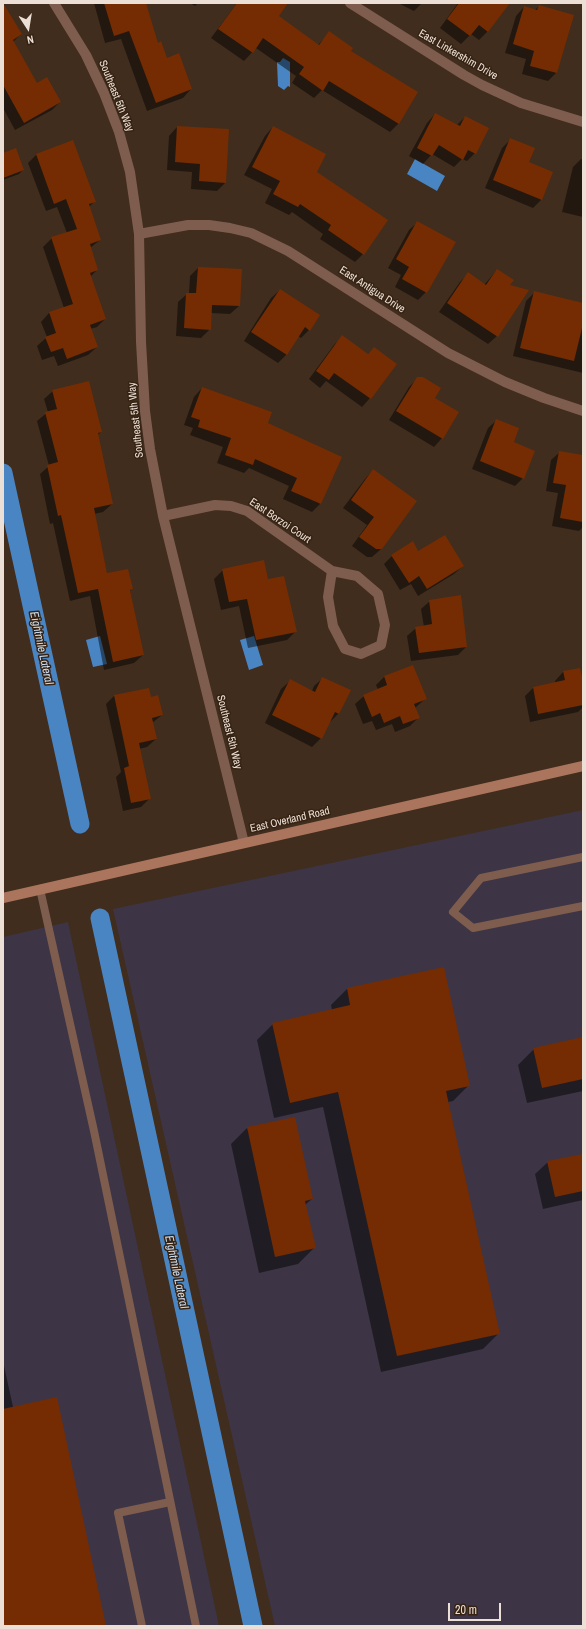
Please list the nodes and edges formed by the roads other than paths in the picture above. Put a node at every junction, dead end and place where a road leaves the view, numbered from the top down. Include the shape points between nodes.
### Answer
1 (54, 3) edge
2 (350, 3) edge
3 (583, 122) edge
4 (139, 234) junction
5 (583, 411) edge
6 (163, 516) junction
7 (332, 571) junction
8 (583, 766) edge
9 (244, 843) junction
10 (583, 857) edge
11 (40, 889) junction
12 (3, 898) edge
13 (583, 906) edge
14 (170, 1502) junction
15 (142, 1626) edge
16 (196, 1626) edge

1 - 4 street, Southeast 5th Way via 86,55 119,132 130,172
2 - 3 street, East Linkershim Drive via 482,85 521,103
4 - 5 street, East Antigua Drive via 188,225 216,226 251,233 288,251 448,353 505,382
4 - 6 street, Southeast 5th Way via 145,411
6 - 7 street, East Borzoi Court via 215,505 247,511
6 - 9 street, Southeast 5th Way
7 - 7 street, East Borzoi Court via 328,597 333,626 345,649 362,654 381,645 385,625 378,594 357,576
8 - 9 main road, East Overland Road
9 - 11 main road, East Overland Road
10 - 13 lane via 481,878 453,912 473,928
11 - 12 main road, East Overland Road
11 - 14 lane via 94,1131
14 - 15 lane via 118,1513
14 - 16 lane

